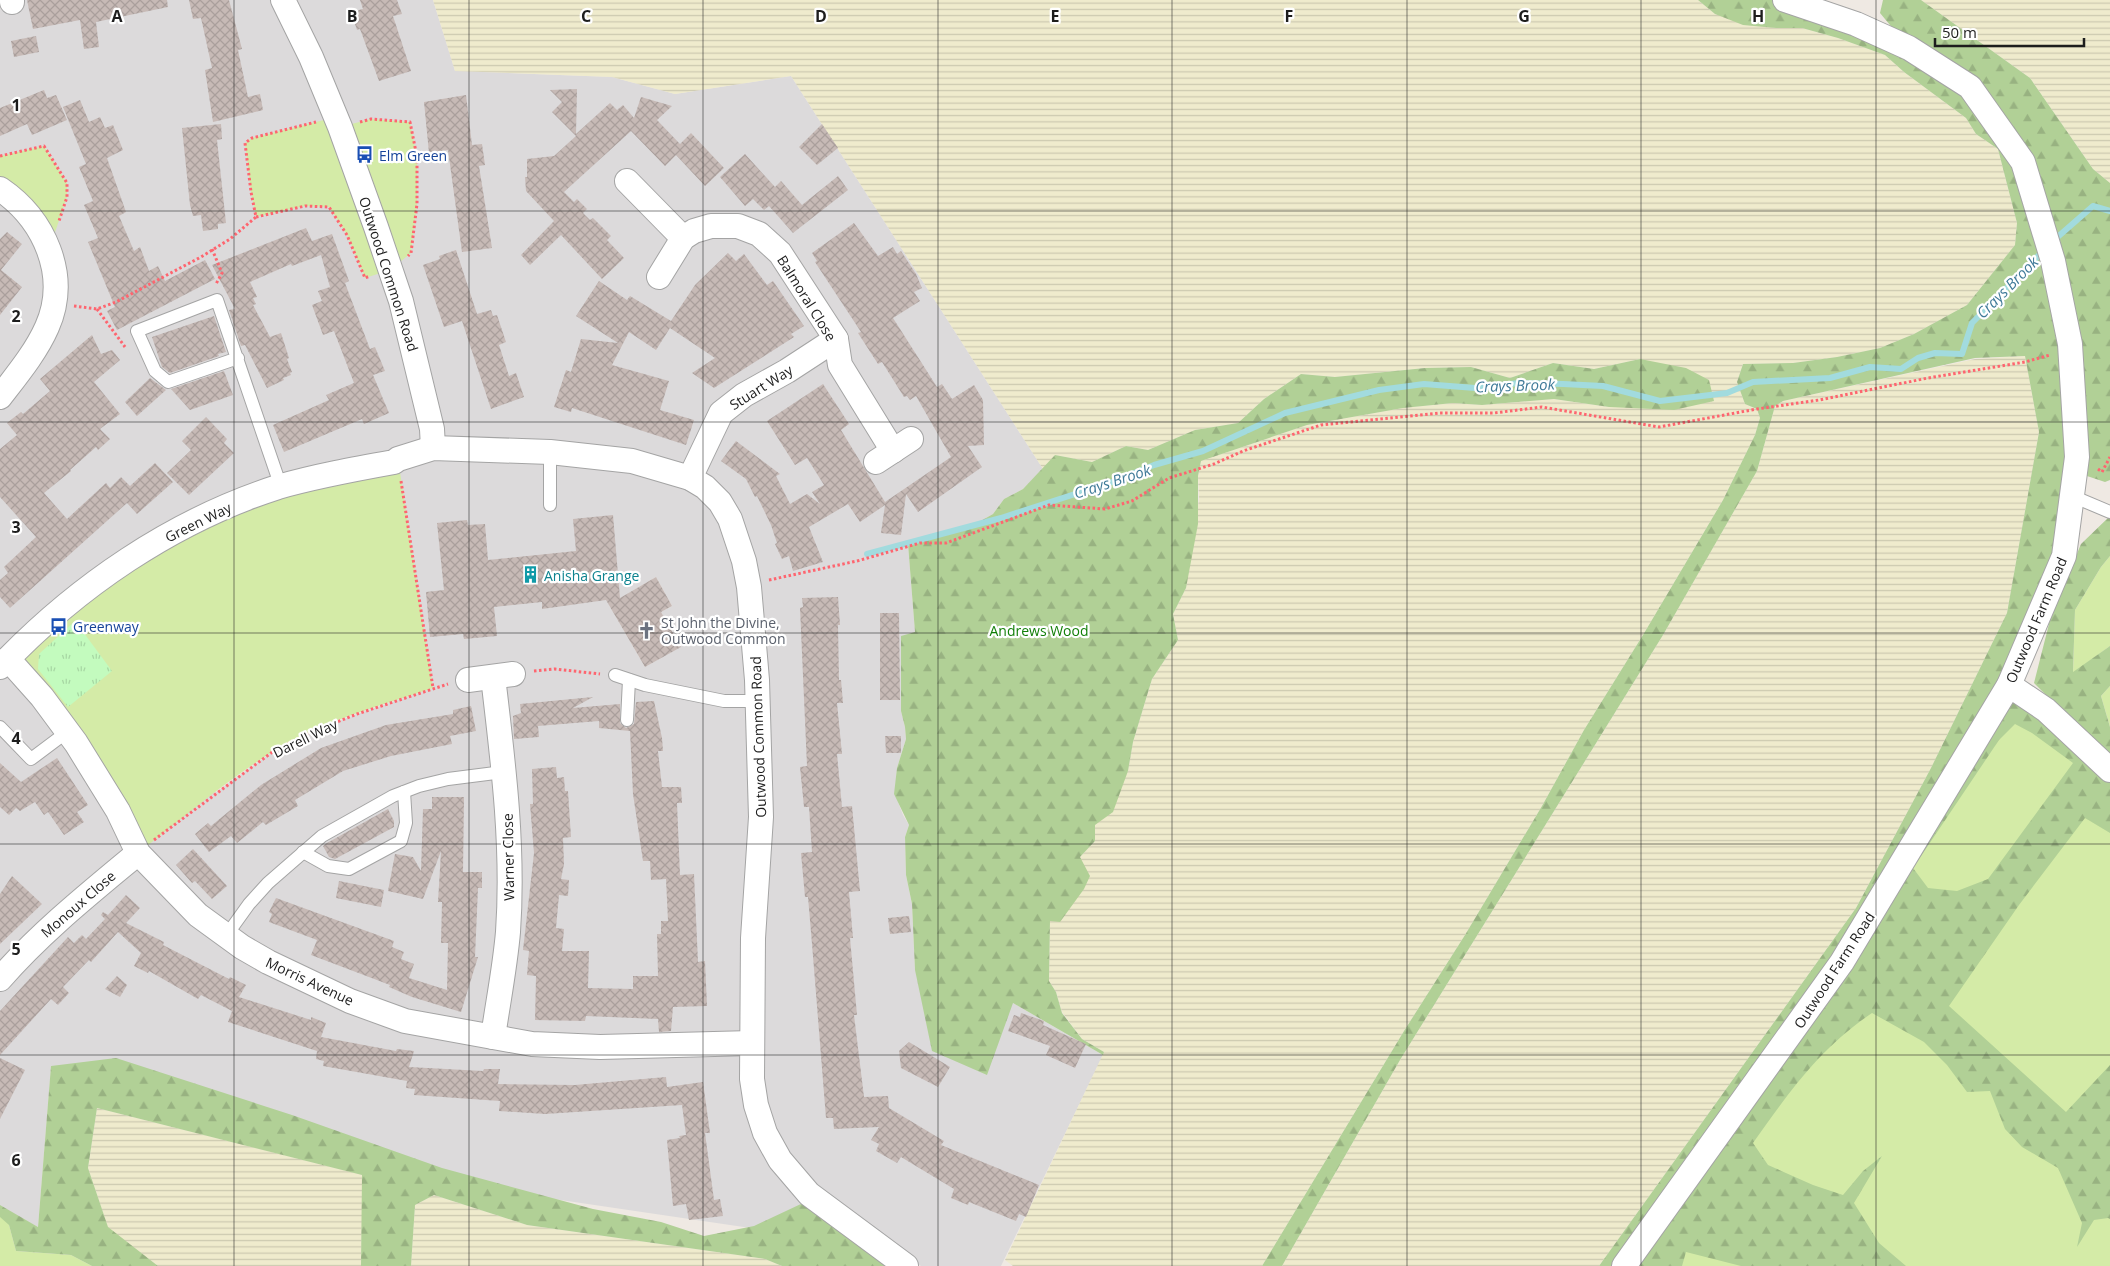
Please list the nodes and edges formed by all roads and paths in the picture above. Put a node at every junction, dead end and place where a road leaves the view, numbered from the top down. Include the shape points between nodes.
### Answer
1 (284, 0) edge
2 (1793, 1) edge
3 (338, 122) junction
4 (0, 156) edge
5 (627, 181) dead end
6 (0, 189) edge
7 (256, 216) junction
8 (683, 238) junction
9 (212, 249) junction
10 (49, 250) junction
11 (390, 270) junction
12 (658, 276) dead end
13 (217, 300) junction
14 (55, 304) junction
15 (836, 339) junction
16 (2070, 344) junction
17 (238, 358) junction
18 (0, 397) edge
19 (433, 448) junction
20 (893, 451) dead end
21 (550, 452) junction
22 (398, 459) junction
23 (690, 478) junction
24 (281, 486) junction
25 (2072, 496) junction
26 (550, 506) dead end
27 (2110, 512) edge
28 (749, 587) junction
29 (4, 663) edge
30 (503, 675) junction
31 (615, 675) joint
32 (468, 680) joint
33 (629, 680) junction
34 (2009, 684) junction
35 (433, 688) junction
36 (758, 701) junction
37 (627, 720) dead end
38 (0, 727) edge
39 (67, 732) junction
40 (2110, 770) edge
41 (503, 772) junction
42 (404, 792) junction
43 (303, 852) junction
44 (138, 853) junction
45 (226, 936) junction
46 (0, 979) edge
47 (493, 1037) junction
48 (752, 1043) junction
49 (906, 1266) edge
50 (1624, 1266) edge

1 - 3 street, Outwood Common Road via 312,57
2 - 16 street, Outwood Farm Road via 1856,24 1908,48 1970,87 2023,162 2053,261
3 - 7 path via 252,138 245,143
3 - 11 street, Outwood Common Road
3 - 11 path via 371,119 410,122 417,157 417,204 411,253
4 - 10 path via 44,146 67,183 67,197
5 - 8 street
6 - 10 street via 18,201 38,226
7 - 9 path via 230,239
7 - 11 path via 304,206 329,207 347,235 365,278
8 - 12 street
8 - 15 street, Balmoral Close via 694,230 711,226 738,226 759,234 780,252
9 - 13 path via 222,273 216,282
9 - 14 path via 173,273 97,309
10 - 14 street via 55,279
11 - 19 street, Outwood Common Road via 421,379
13 - 17 lane
13 - 17 lane via 137,332 155,372 168,382
14 - 18 street via 47,327 27,361
15 - 20 street, Balmoral Close via 840,365
15 - 23 street, Stuart Way via 744,395 721,413
16 - 25 street, Outwood Farm Road via 2077,457
16 - 28 path via 2046,358 1659,428 1542,408 1494,413 1440,413 1321,425 1169,478 1132,501 1105,509 1049,505 946,543 920,543
17 - 24 lane
19 - 21 street, Outwood Common Road
19 - 22 street, Green Way
21 - 23 street, Outwood Common Road via 632,461
21 - 26 lane
22 - 24 street, Green Way
22 - 35 path
23 - 28 street, Outwood Common Road via 720,502 730,519
24 - 29 street, Green Way via 209,515 148,546 63,608
25 - 27 lane
25 - 34 street, Outwood Farm Road via 2064,556
28 - 36 street, Outwood Common Road
29 - 39 street, Morris Avenue via 42,696
30 - 31 path via 555,669
30 - 32 street
30 - 41 street, Warner Close
31 - 33 lane
32 - 35 path, Darell Way
33 - 36 lane via 724,701
33 - 37 lane
34 - 40 street via 2046,710
34 - 50 street, Outwood Farm Road via 1842,962
35 - 44 path, Darell Way via 357,714 275,750
36 - 48 street, Outwood Common Road via 761,817 753,938
38 - 39 lane via 31,759
39 - 44 street, Morris Avenue via 118,811
41 - 42 lane via 448,779
41 - 47 street, Warner Close via 510,881 508,932
42 - 43 lane via 322,836
42 - 43 lane via 406,823 401,841 349,869 328,866
43 - 45 lane via 248,904
44 - 45 street, Morris Avenue via 198,915
44 - 46 street, Monoux Close via 65,914
45 - 47 street, Morris Avenue via 305,981 377,1012 405,1021
47 - 48 street, Morris Avenue via 532,1044 600,1047
48 - 49 street, Outwood Common Road via 756,1105 765,1133 780,1160 809,1194

